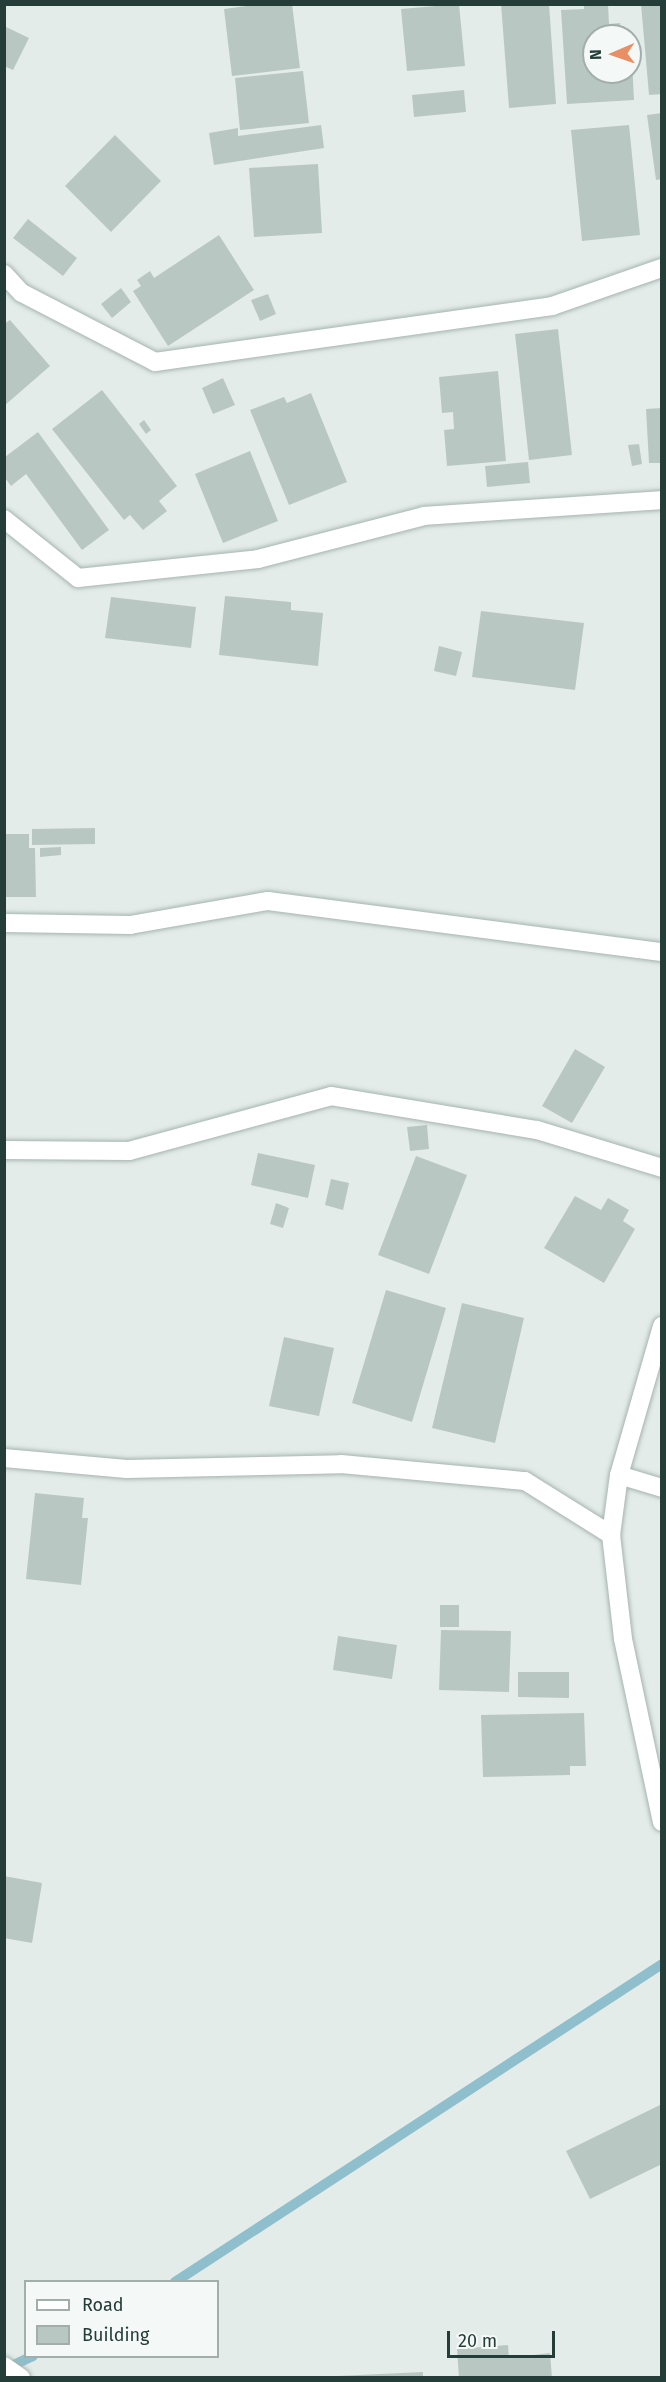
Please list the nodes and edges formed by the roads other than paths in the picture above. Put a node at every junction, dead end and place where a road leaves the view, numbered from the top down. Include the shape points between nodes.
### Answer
1 (662, 268) edge
2 (4, 274) edge
3 (662, 500) edge
4 (4, 519) edge
5 (4, 923) edge
6 (662, 952) edge
7 (4, 1150) edge
8 (662, 1168) edge
9 (662, 1326) edge
10 (4, 1458) edge
11 (619, 1475) junction
12 (662, 1488) edge
13 (611, 1535) junction
14 (662, 1822) edge
15 (4, 2366) edge
16 (21, 2378) edge

1 - 2 street via 552,306 154,362 22,292
3 - 4 street via 424,516 258,559 78,578
5 - 6 street via 130,925 268,901
7 - 8 street via 129,1151 331,1096 537,1130
9 - 11 street
10 - 13 street via 127,1469 341,1464 525,1481
11 - 12 street
11 - 13 street
13 - 14 street via 623,1639
15 - 16 street

